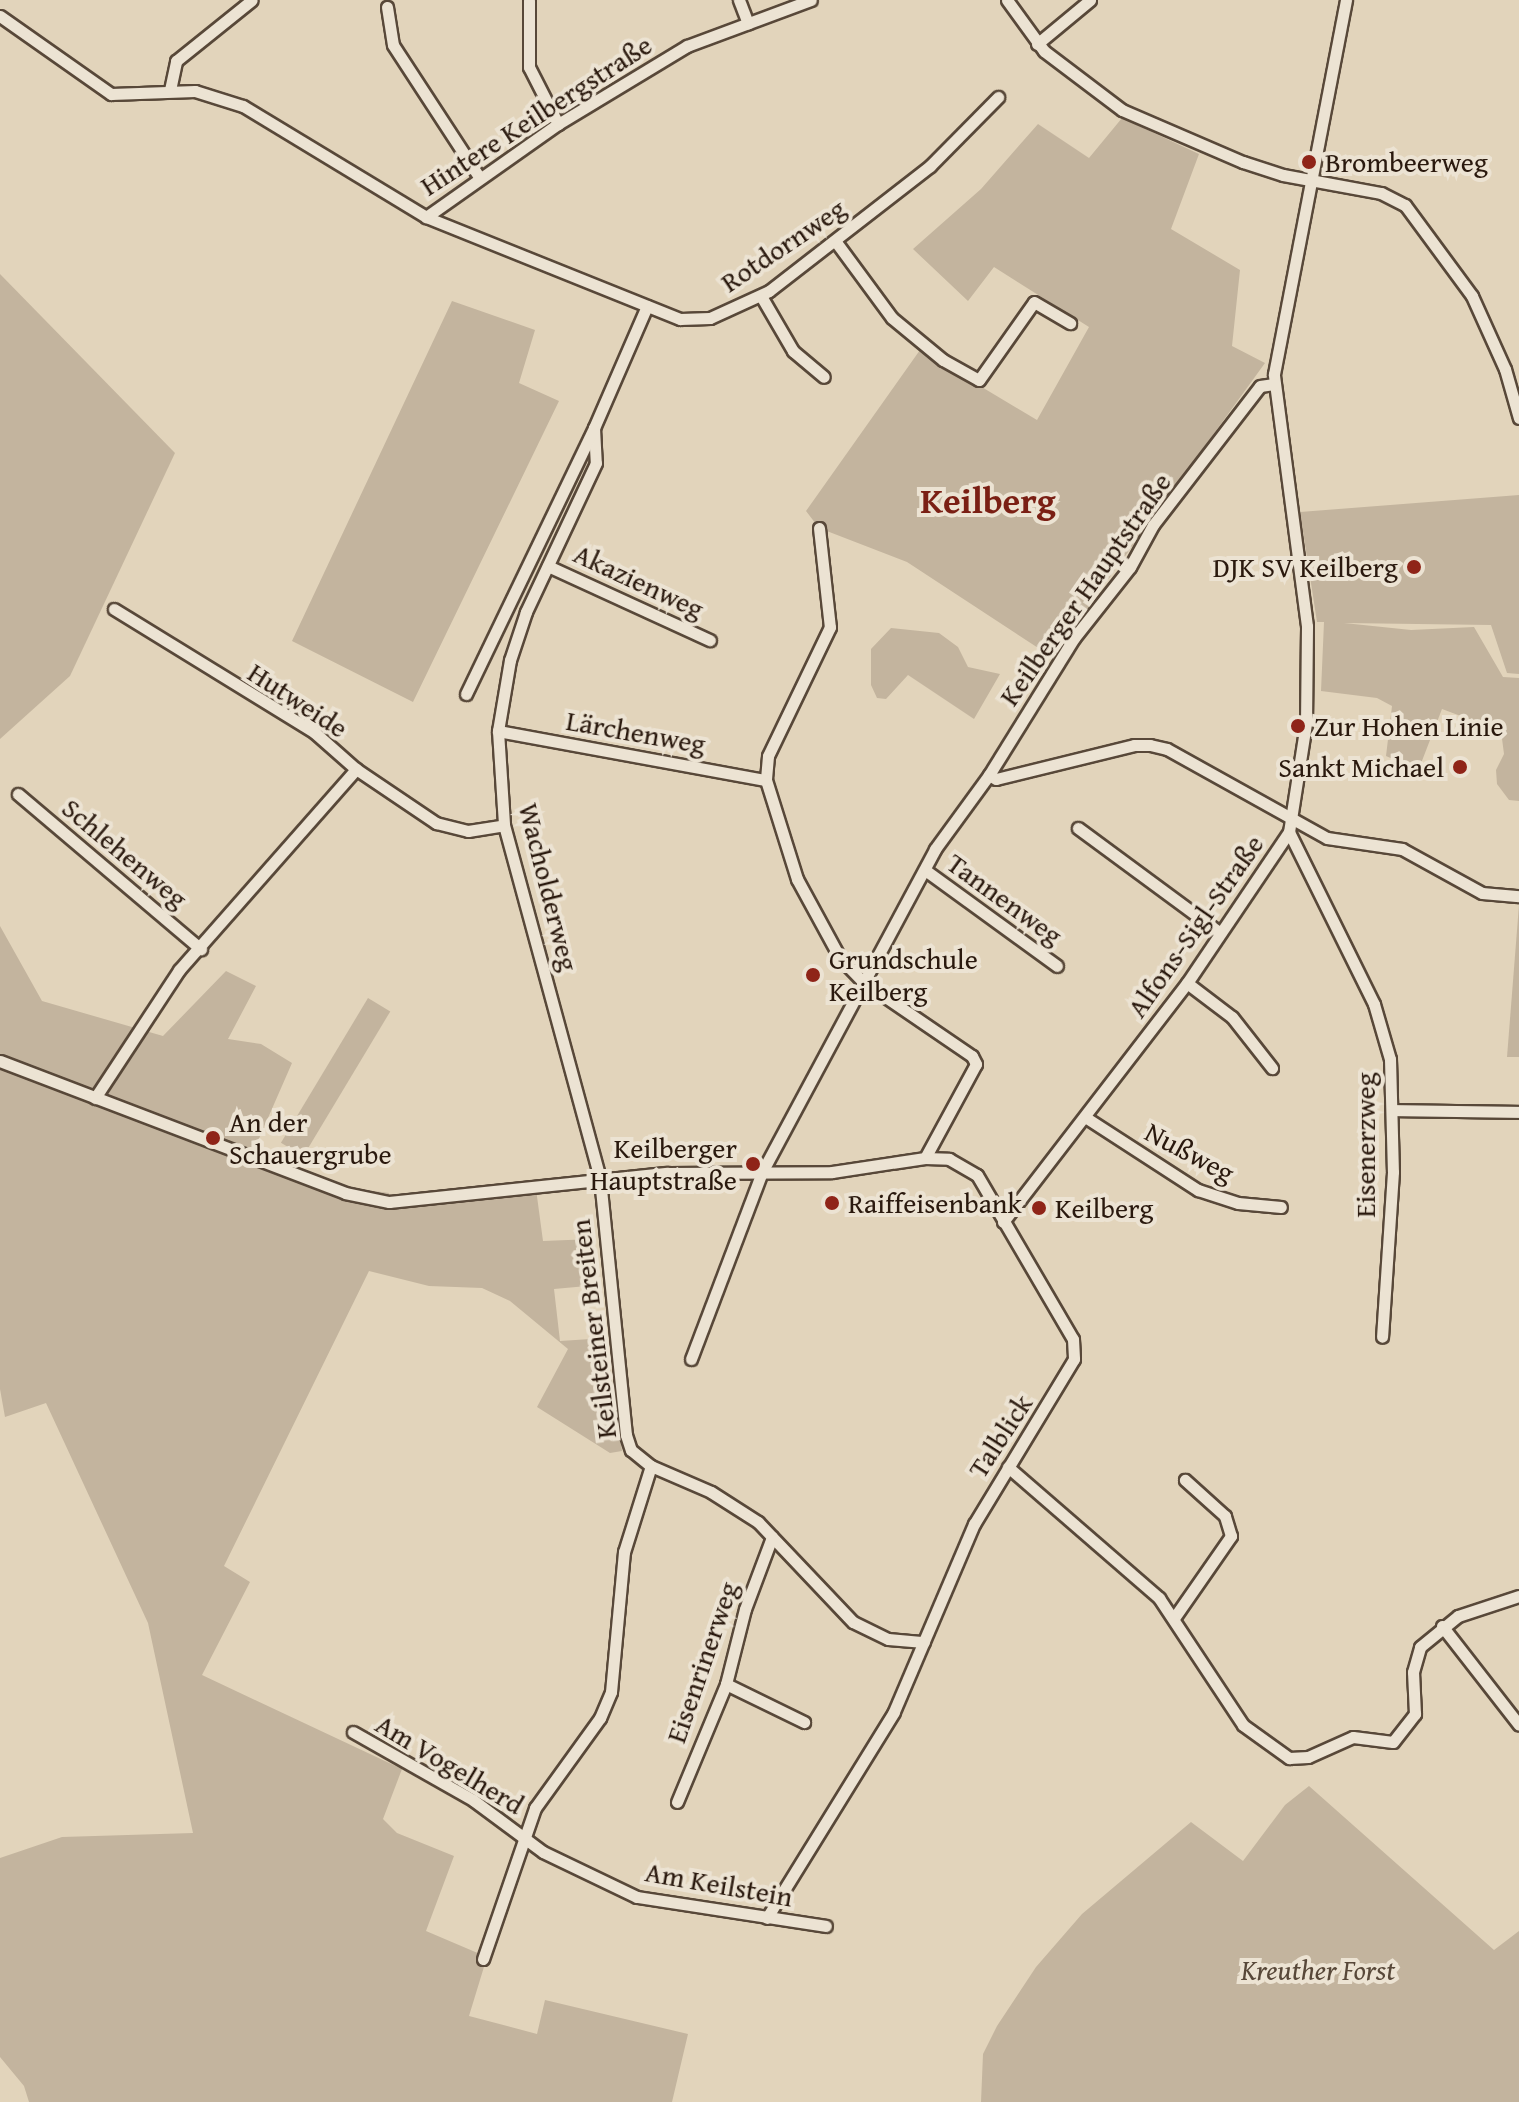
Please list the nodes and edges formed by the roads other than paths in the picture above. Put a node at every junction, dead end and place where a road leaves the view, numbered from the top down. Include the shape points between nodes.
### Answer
1 (252, 0) edge
2 (529, 0) edge
3 (739, 0) edge
4 (811, 0) edge
5 (1007, 0) edge
6 (1090, 0) edge
7 (1346, 0) edge
8 (387, 7) dead end
9 (0, 16) edge
10 (748, 23) junction
11 (1037, 44) junction
12 (170, 90) junction
13 (998, 97) dead end
14 (558, 124) junction
15 (479, 177) junction
16 (1313, 180) junction
17 (426, 217) junction
18 (836, 242) junction
19 (761, 296) junction
20 (647, 306) junction
21 (1070, 323) dead end
22 (824, 377) dead end
23 (1274, 379) junction
24 (1519, 418) edge
25 (594, 428) junction
26 (819, 528) dead end
27 (548, 566) junction
28 (114, 609) dead end
29 (710, 640) dead end
30 (466, 694) dead end
31 (498, 731) junction
32 (356, 769) junction
33 (989, 775) junction
34 (766, 780) junction
35 (18, 794) dead end
36 (1289, 818) junction
37 (504, 825) junction
38 (1078, 828) dead end
39 (1289, 832) junction
40 (925, 870) junction
41 (1519, 896) edge
42 (1219, 932) junction
43 (201, 949) junction
44 (1057, 966) dead end
45 (862, 981) junction
46 (1187, 983) junction
47 (0, 1061) edge
48 (1272, 1068) dead end
49 (95, 1098) junction
50 (1393, 1110) junction
51 (1519, 1112) edge
52 (1085, 1117) junction
53 (925, 1158) junction
54 (762, 1172) junction
55 (600, 1179) junction
56 (1281, 1207) dead end
57 (1003, 1222) junction
58 (1382, 1337) dead end
59 (691, 1359) dead end
60 (651, 1466) junction
61 (1008, 1467) junction
62 (1185, 1480) dead end
63 (772, 1537) junction
64 (1519, 1596) edge
65 (1174, 1618) junction
66 (1442, 1626) junction
67 (924, 1642) junction
68 (726, 1684) junction
69 (804, 1722) dead end
70 (1519, 1725) edge
71 (353, 1732) dead end
72 (677, 1802) dead end
73 (522, 1837) junction
74 (767, 1918) junction
75 (826, 1926) dead end
76 (483, 1959) dead end

1 - 12 street via 176,61
2 - 14 street via 529,67
3 - 10 street
4 - 10 street, Hintere Keilbergstraße
5 - 11 street
6 - 11 street
7 - 16 street
8 - 15 street via 393,45
9 - 12 street, Hintere Keilbergstraße via 111,94
10 - 14 street, Hintere Keilbergstraße via 687,46
11 - 16 street via 1122,110 1243,162
12 - 17 street, Hintere Keilbergstraße via 195,91 243,106
13 - 18 street, Rotdornweg via 930,166
14 - 15 street, Hintere Keilbergstraße
15 - 17 street, Hintere Keilbergstraße
16 - 23 street
16 - 24 street via 1381,193 1405,205 1472,296 1505,369
17 - 20 street, Rotdornweg
18 - 19 street, Rotdornweg
18 - 21 street via 892,318 943,360 979,380 1034,302
19 - 20 street, Rotdornweg via 710,318 680,319
19 - 22 street via 793,351
20 - 25 street, Wacholderweg
23 - 33 street, Keilberger Hauptstraße via 1260,386 1162,514 1130,567 1074,638
23 - 36 street, Alfons-Sigl-Straße via 1307,626 1306,723
25 - 27 street, Wacholderweg via 596,463
25 - 30 street, Wacholderweg
26 - 34 street via 830,627 768,756
27 - 29 street, Akazienweg
27 - 31 street, Wacholderweg via 510,660
28 - 32 street, Hutweide via 314,732
31 - 34 street, Lärchenweg
31 - 37 street, Wacholderweg
32 - 37 street, Hutweide via 436,823 468,831
32 - 43 street
33 - 36 street via 996,779 1150,745 1167,749
33 - 40 street, Keilberger Hauptstraße
34 - 45 street via 797,879 840,958
35 - 43 street, Schlehenweg
36 - 39 street, Alfons-Sigl-Straße
36 - 41 street via 1327,838 1402,849 1482,893
37 - 55 street, Wacholderweg
38 - 42 street
39 - 42 street, Alfons-Sigl-Straße
39 - 50 street, Eisenerzweg via 1374,1004 1390,1059
40 - 44 street, Tannenweg
40 - 45 street, Keilberger Hauptstraße
42 - 46 street, Alfons-Sigl-Straße
43 - 49 street via 150,1010
45 - 53 street via 972,1056 976,1064
45 - 54 street, Keilberger Hauptstraße
46 - 48 street via 1232,1017
46 - 52 street, Alfons-Sigl-Straße
47 - 49 street, Talblick
49 - 55 street, Talblick via 345,1193 389,1202
50 - 51 street
50 - 58 street, Eisenerzweg
52 - 56 street, Nußweg via 1198,1190 1238,1203
52 - 57 street, Alfons-Sigl-Straße
53 - 54 street, Talblick via 832,1172
53 - 57 street, Talblick via 964,1164 977,1175
54 - 55 street, Talblick
54 - 59 street, Keilberger Hauptstraße
55 - 60 street, Keilsteiner Breiten via 626,1435 631,1450
57 - 61 street, Talblick via 1074,1347 1066,1379
60 - 63 street, Keilsteiner Breiten via 739,1508
60 - 73 street via 624,1552 611,1692 600,1718 535,1808
61 - 65 street via 1159,1598
61 - 67 street, Talblick via 962,1548
62 - 65 street via 1225,1516 1231,1536
63 - 67 street, Keilsteiner Breiten via 853,1622 888,1639
63 - 68 street, Eisenrinerweg via 745,1609
64 - 66 street
65 - 66 street via 1243,1725 1289,1758 1301,1759 1353,1737 1393,1742 1409,1728 1415,1714 1415,1659
66 - 70 street
67 - 74 street, Talblick via 872,1753
68 - 69 street
68 - 72 street, Eisenrinerweg
71 - 73 street, Am Vogelherd via 473,1800
73 - 74 street, Am Keilstein via 637,1897
73 - 76 street
74 - 75 street, Am Keilstein

